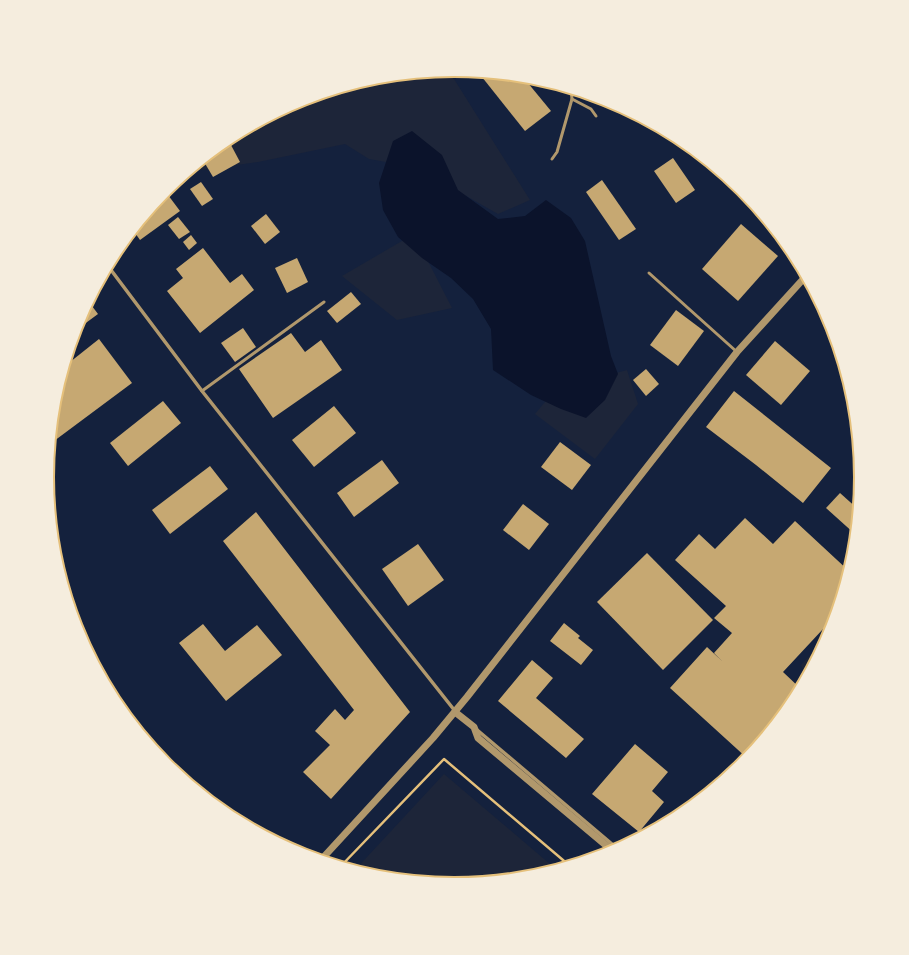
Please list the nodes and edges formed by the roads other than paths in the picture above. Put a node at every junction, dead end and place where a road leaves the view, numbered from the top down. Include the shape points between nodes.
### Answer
1 (571, 95) edge
2 (572, 99) junction
3 (596, 116) dead end
4 (552, 159) dead end
5 (112, 271) edge
6 (649, 273) dead end
7 (803, 280) edge
8 (324, 302) dead end
9 (737, 352) junction
10 (202, 391) junction
11 (455, 712) junction
12 (474, 727) junction
13 (614, 845) edge
14 (609, 848) edge
15 (324, 856) edge

1 - 2 lane
2 - 3 lane via 591,109
2 - 4 lane via 558,152
5 - 10 street
6 - 9 lane
7 - 9 street
8 - 10 lane
9 - 11 street
10 - 11 street
11 - 12 street
11 - 15 street
12 - 13 street
12 - 14 street via 478,738

